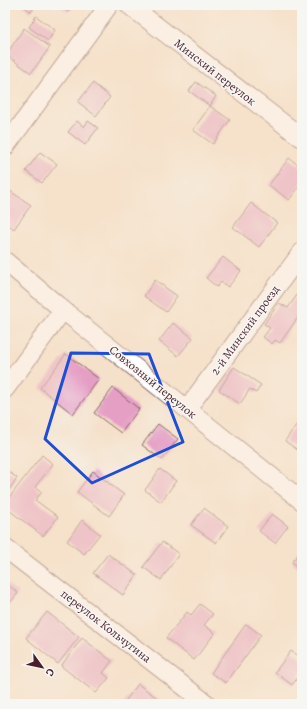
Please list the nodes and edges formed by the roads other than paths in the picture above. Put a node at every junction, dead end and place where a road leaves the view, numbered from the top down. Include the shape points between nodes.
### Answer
1 (109, 5) edge
2 (129, 5) edge
3 (302, 138) edge
4 (5, 147) edge
5 (302, 252) edge
6 (5, 262) edge
7 (63, 310) junction
8 (5, 389) edge
9 (187, 409) junction
10 (302, 501) edge
11 (5, 548) edge
12 (207, 704) edge

1 - 4 street
2 - 3 street, Минский переулок
5 - 9 street, 2-й Минский проезд
6 - 7 street, Совхозный переулок
7 - 8 street
7 - 9 street, Совхозный переулок
9 - 10 street, Совхозный переулок
11 - 12 street, переулок Кольчугина

